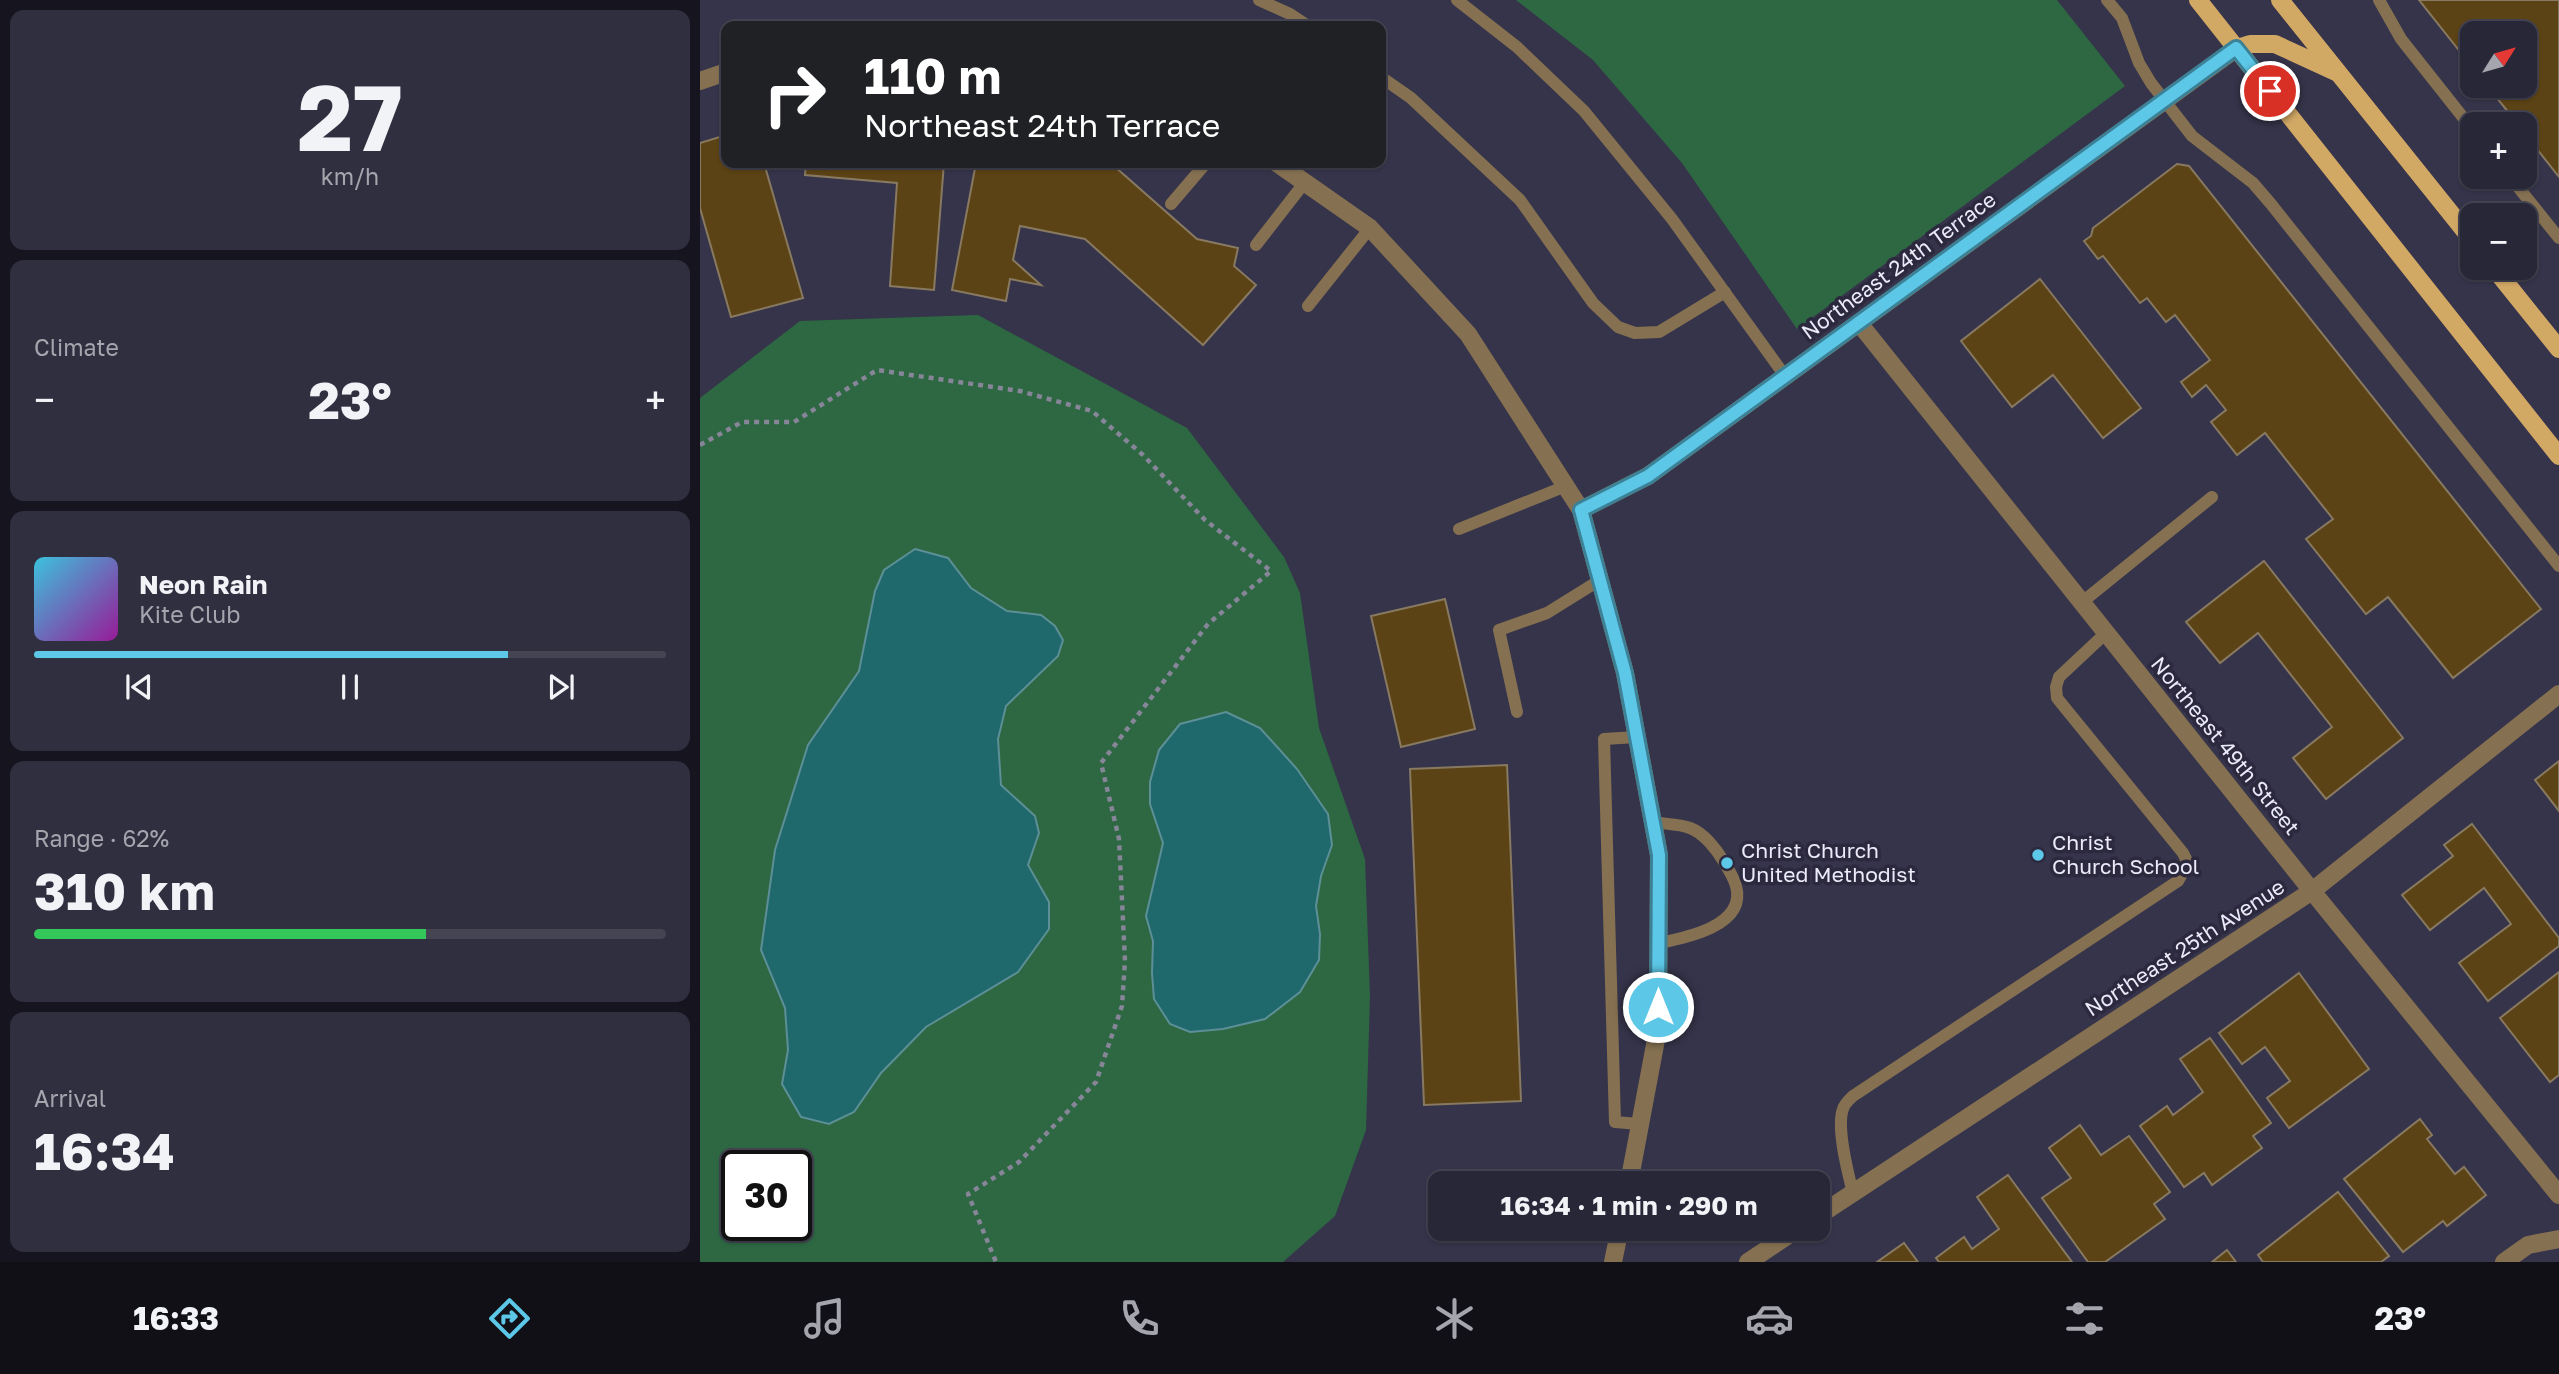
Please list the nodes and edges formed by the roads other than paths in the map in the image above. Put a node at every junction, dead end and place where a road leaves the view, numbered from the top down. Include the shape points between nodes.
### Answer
1 (1259, 0) edge
2 (1457, 0) edge
3 (2107, 0) edge
4 (2198, 0) edge
5 (2379, 0) edge
6 (2287, 2) edge
7 (1300, 21) edge
8 (2236, 48) junction
9 (2339, 73) junction
10 (721, 74) edge
11 (1386, 80) edge
12 (700, 81) edge
13 (2164, 100) junction
14 (2460, 113) edge
15 (1202, 168) edge
16 (1284, 168) edge
17 (1305, 182) junction
18 (2519, 189) edge
19 (1171, 204) dead end
20 (2460, 225) edge
21 (1370, 228) junction
22 (2559, 239) edge
23 (1256, 245) dead end
24 (2504, 280) edge
25 (1725, 292) junction
26 (1308, 306) dead end
27 (1858, 323) junction
28 (2559, 349) edge
29 (1785, 376) junction
30 (2559, 456) edge
31 (1566, 486) junction
32 (2212, 497) dead end
33 (1581, 510) junction
34 (1459, 528) dead end
35 (2559, 566) edge
36 (1600, 580) junction
37 (2081, 603) junction
38 (2106, 633) junction
39 (2559, 694) edge
40 (1517, 712) dead end
41 (1637, 737) junction
42 (1653, 822) junction
43 (2312, 891) junction
44 (1659, 943) junction
45 (1640, 1124) junction
46 (1631, 1171) edge
47 (1853, 1193) junction
48 (2559, 1195) edge
49 (1830, 1208) edge
50 (2559, 1239) edge
51 (1617, 1241) edge
52 (1780, 1241) edge
53 (1613, 1262) edge
54 (1748, 1262) edge
55 (2504, 1262) edge

1 - 7 lane
2 - 25 lane via 1517,47 1584,111
3 - 13 lane via 2122,18 2139,63
4 - 8 main road
5 - 14 lane via 2401,38
6 - 9 main road
8 - 9 main road via 2274,44
8 - 13 street, Northeast 24th Terrace
8 - 30 main road
9 - 20 main road
10 - 12 street
11 - 25 lane via 1411,98 1520,200 1593,303 1618,327 1635,333 1659,332
13 - 27 street, Northeast 24th Terrace
13 - 35 lane via 2192,136 2253,183 2271,204
15 - 19 lane
16 - 17 street
17 - 21 street
17 - 23 lane
18 - 22 lane
21 - 26 lane
21 - 31 street via 1468,334
24 - 28 main road
25 - 29 lane
27 - 29 street, Northeast 24th Terrace
27 - 37 street, Northeast 49th Street
29 - 33 street, Northeast 24th Terrace via 1648,476
31 - 33 street
31 - 34 lane
32 - 37 lane
33 - 36 street
36 - 40 lane via 1547,613 1499,629
36 - 41 street
37 - 38 street, Northeast 49th Street
38 - 43 street, Northeast 49th Street
38 - 47 lane via 2059,677 2057,698 2183,853 2189,863 2186,871 2178,881 1853,1096 1843,1108 1842,1128
39 - 43 street, Northeast 25th Avenue
41 - 42 street
41 - 45 lane via 1604,739 1615,1122
42 - 44 street via 1659,855
42 - 44 lane via 1690,828 1701,835 1720,855 1737,888 1737,902 1714,928
43 - 47 street, Northeast 25th Avenue
43 - 48 street, Northeast 49th Street
44 - 45 street via 1658,1029
45 - 46 street
47 - 49 street, Northeast 25th Avenue
50 - 55 street via 2528,1245
51 - 53 street
52 - 54 street

